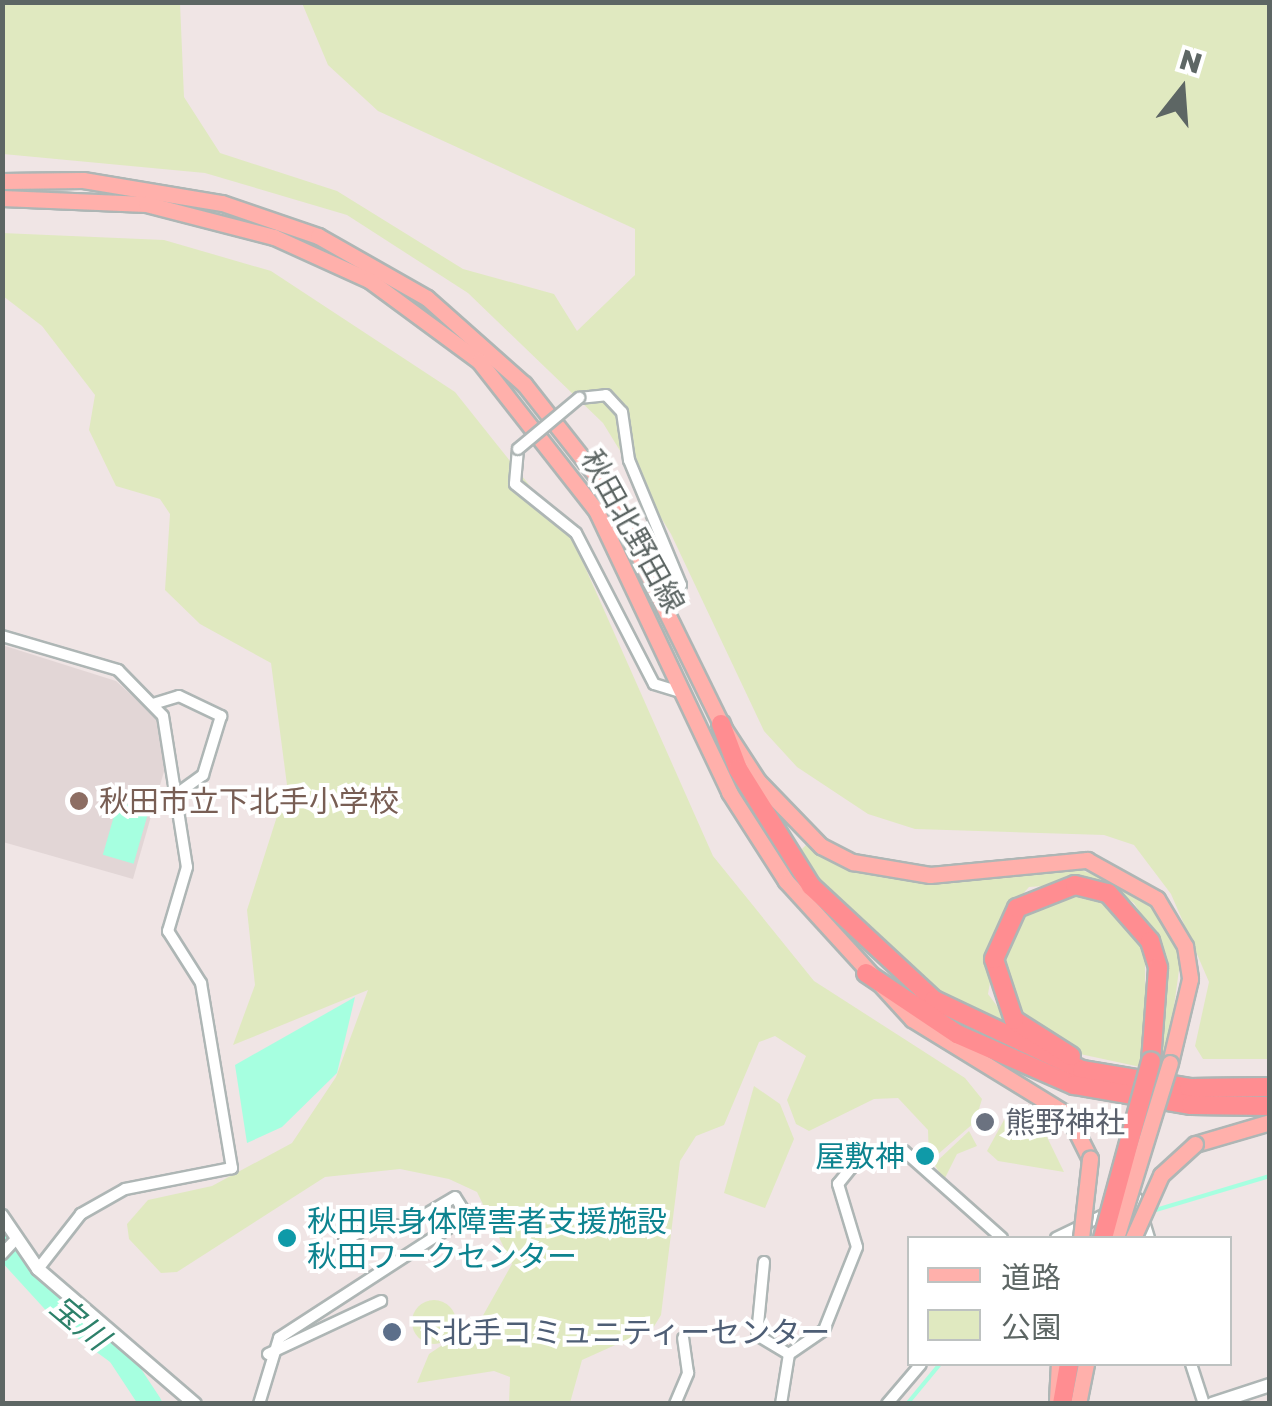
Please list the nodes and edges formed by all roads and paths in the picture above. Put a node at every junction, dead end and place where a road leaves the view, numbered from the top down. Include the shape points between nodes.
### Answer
1 (2, 180) edge
2 (2, 198) edge
3 (669, 611) junction
4 (2, 636) edge
5 (682, 692) junction
6 (153, 704) junction
7 (721, 724) junction
8 (178, 793) junction
9 (866, 973) junction
10 (1160, 1062) junction
11 (1137, 1083) junction
12 (1270, 1087) edge
13 (1270, 1106) edge
14 (1270, 1122) edge
15 (2, 1216) edge
16 (1000, 1236) edge
17 (1060, 1236) edge
18 (1081, 1236) edge
19 (1104, 1236) edge
20 (1116, 1236) edge
21 (1133, 1236) edge
22 (1148, 1236) edge
23 (344, 1240) dead end
24 (9, 1246) edge
25 (764, 1262) dead end
26 (38, 1269) junction
27 (381, 1301) dead end
28 (683, 1338) dead end
29 (267, 1354) junction
30 (788, 1354) junction
31 (919, 1366) edge
32 (1059, 1366) edge
33 (1068, 1366) edge
34 (1082, 1366) edge
35 (1192, 1366) edge
36 (1270, 1385) edge
37 (195, 1404) edge
38 (259, 1404) edge
39 (675, 1404) edge
40 (780, 1404) edge
41 (887, 1404) edge
42 (1060, 1404) edge
43 (1075, 1404) edge
44 (1204, 1404) edge
45 (1212, 1404) edge

1 - 3 main road, 秋田北野田線 via 83,180 222,203 318,236 427,298 568,437
2 - 5 main road, 秋田北野田線 via 115,200 236,224 332,260 428,320 504,388 571,470 635,582
3 - 5 street, bridge via 682,585 629,460 622,412 606,396 579,398 518,449 515,484 576,533 654,684
3 - 7 main road, 秋田北野田線
4 - 6 street via 118,670
5 - 9 main road, 秋田北野田線 via 762,848
6 - 8 street
6 - 8 street via 179,696 221,716 203,775
7 - 10 main road, 秋田北野田線 via 789,818 854,862 930,875 1087,860 1142,884 1185,946 1190,979
7 - 11 highway via 777,839 899,976 1004,1040
8 - 26 street via 186,867 168,931 201,983 232,1168 124,1189 81,1214
9 - 13 highway via 957,1034 1074,1084 1192,1105
9 - 18 main road, 秋田北野田線, bridge via 912,1019 1068,1115 1090,1159
10 - 11 highway via 1158,968 1136,916 1108,893 1075,885 1017,908 994,959 1014,1020
10 - 19 highway, bridge
10 - 20 main road, 秋田北野田線, bridge
11 - 12 highway
14 - 21 main road, bridge via 1194,1144 1161,1176
15 - 24 street
16 - 30 street via 904,1151 860,1157 838,1184 857,1247 824,1330
17 - 22 street via 1136,1200
23 - 29 street via 378,1222 404,1227 455,1198 466,1216
24 - 26 street
25 - 30 street via 757,1336
26 - 37 street
27 - 29 street
28 - 39 street via 688,1373
29 - 38 street
30 - 40 street
31 - 41 street
32 - 42 main road
33 - 42 highway
34 - 43 main road
35 - 44 street
36 - 45 street

